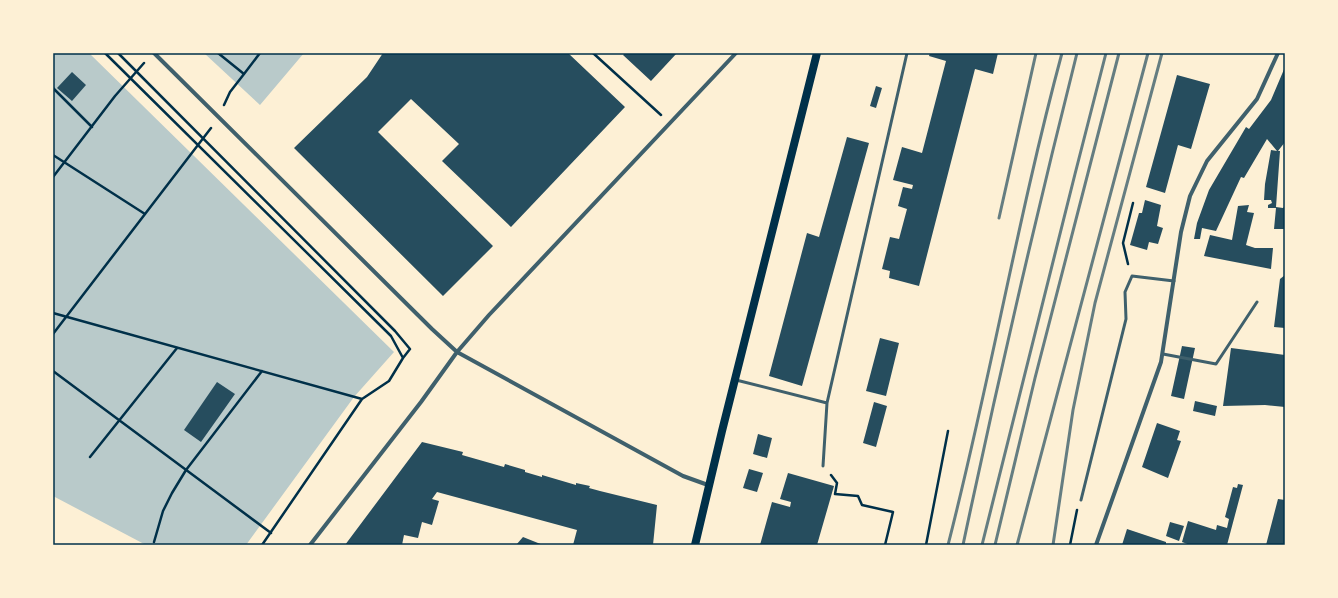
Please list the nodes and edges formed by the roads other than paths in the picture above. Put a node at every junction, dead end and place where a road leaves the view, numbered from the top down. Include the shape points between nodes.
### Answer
1 (154, 53) edge
2 (736, 53) edge
3 (817, 53) edge
4 (907, 53) edge
5 (1278, 53) edge
6 (1174, 280) junction
7 (1258, 302) dead end
8 (457, 352) junction
9 (1163, 354) junction
10 (735, 379) junction
11 (827, 404) junction
12 (823, 466) road end
13 (708, 485) junction
14 (1081, 500) road end
15 (310, 545) edge
16 (694, 545) edge
17 (1096, 545) edge

1 - 8 street
2 - 8 street
3 - 10 main road
4 - 11 lane
5 - 6 street via 1257,99 1208,161 1190,196 1181,232
6 - 9 street
6 - 14 lane via 1132,276 1124,292 1126,319
7 - 9 lane via 1216,364
8 - 13 street via 683,476
8 - 15 street
9 - 17 street
10 - 11 lane
10 - 13 main road
11 - 12 lane
13 - 16 main road

